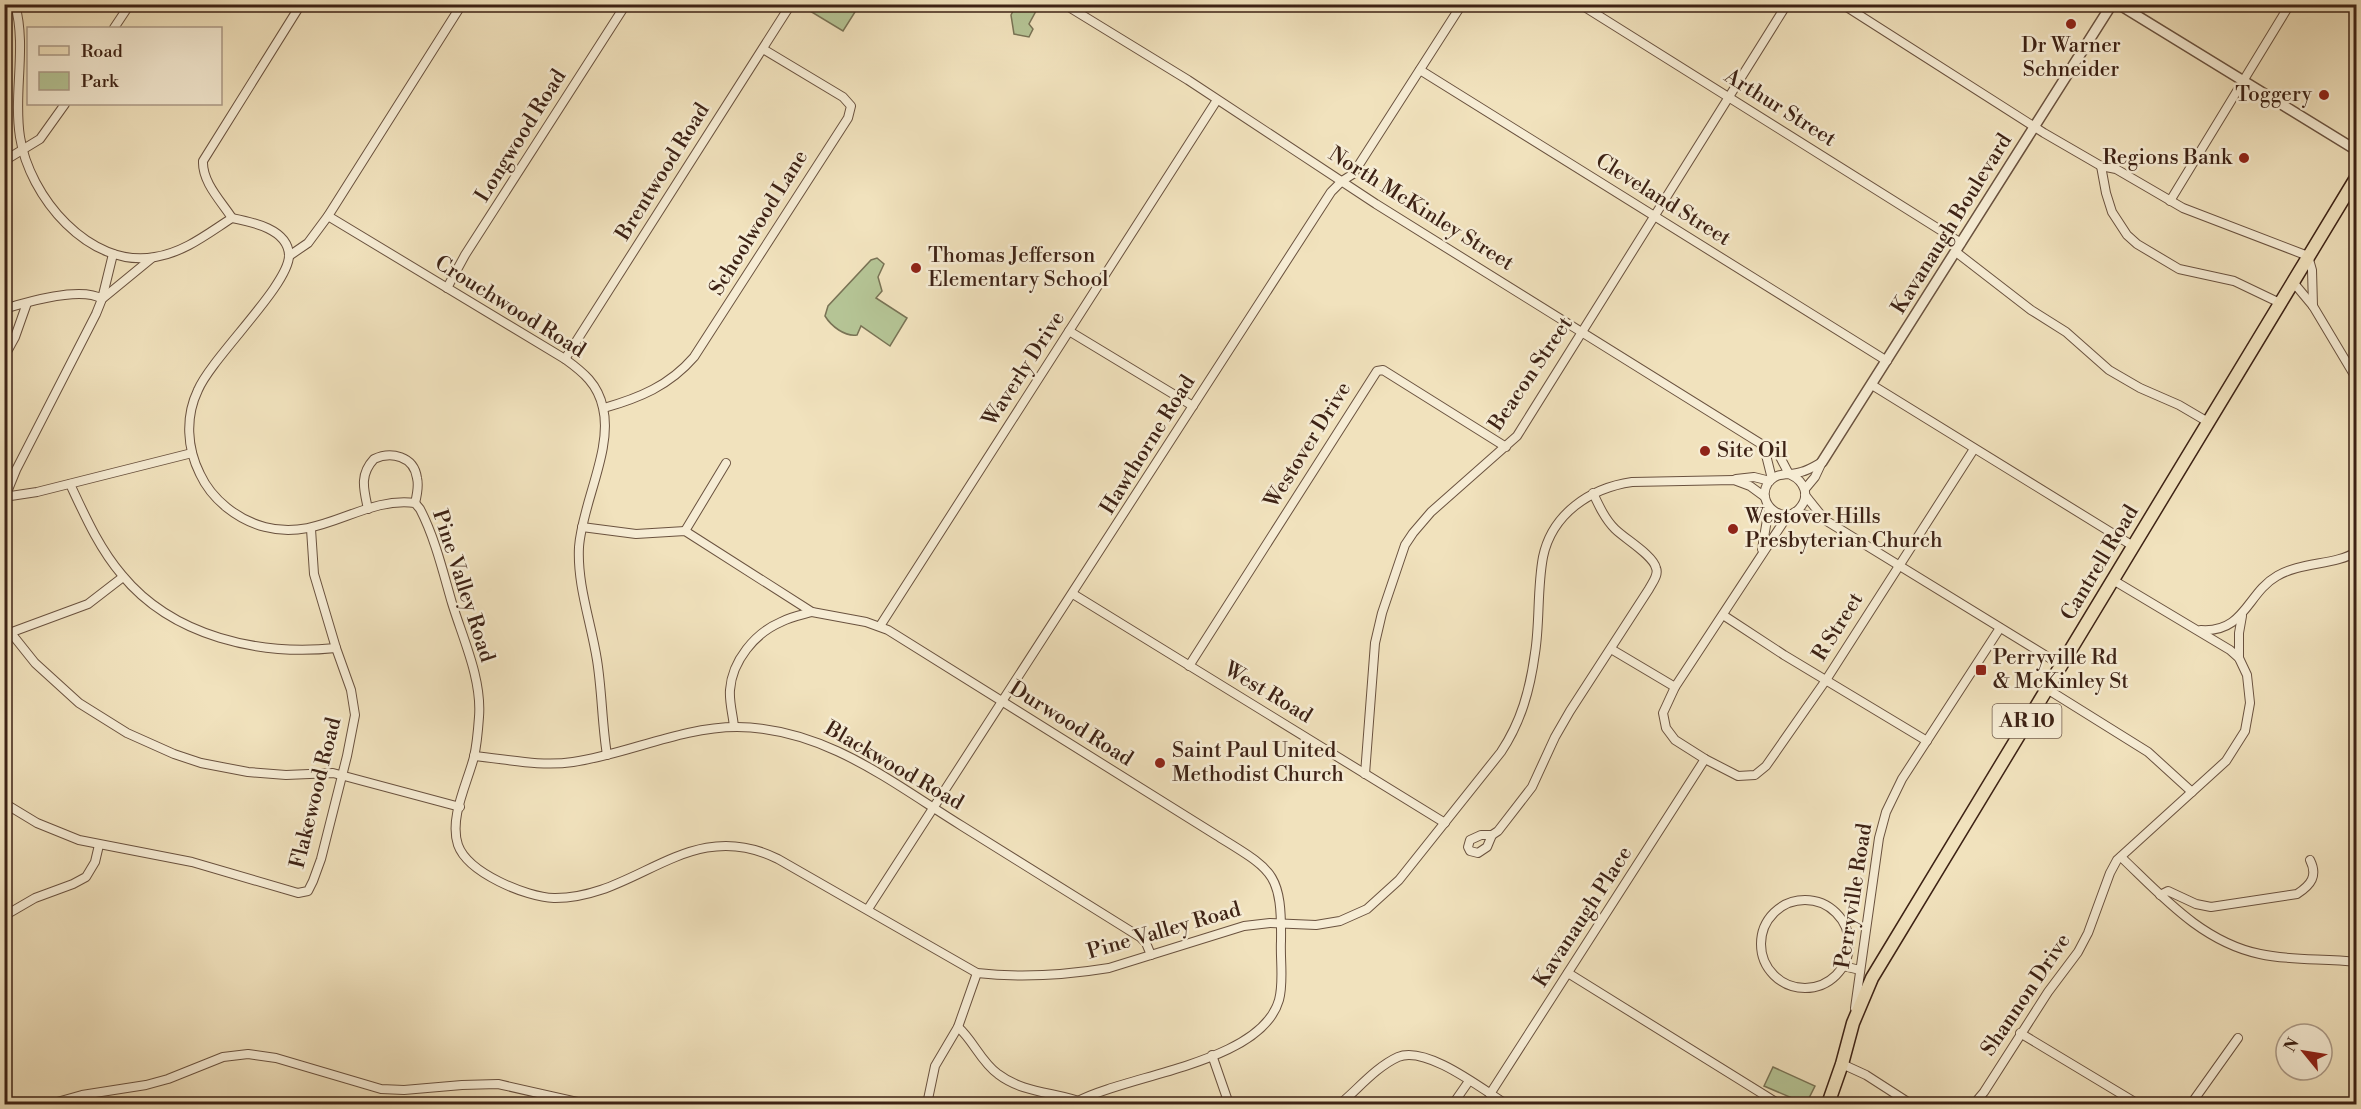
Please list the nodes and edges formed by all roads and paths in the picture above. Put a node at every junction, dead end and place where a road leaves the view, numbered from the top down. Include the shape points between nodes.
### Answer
1 (15, 4) edge
2 (130, 4) edge
3 (301, 4) edge
4 (462, 4) edge
5 (626, 4) edge
6 (791, 4) edge
7 (1064, 4) edge
8 (1462, 4) edge
9 (1580, 4) edge
10 (1787, 4) edge
11 (1842, 4) edge
12 (2112, 4) edge
13 (2118, 4) edge
14 (2290, 4) edge
15 (115, 27) edge
16 (763, 49) junction
17 (1420, 70) junction
18 (2243, 79) junction
19 (1728, 97) junction
20 (1217, 100) junction
21 (64, 105) edge
22 (2034, 126) junction
23 (2356, 150) edge
24 (23, 151) junction
25 (4, 161) edge
26 (2101, 166) junction
27 (2356, 178) edge
28 (1342, 181) junction
29 (2170, 201) junction
30 (1654, 215) junction
31 (328, 216) junction
32 (232, 218) junction
33 (1959, 248) junction
34 (113, 254) junction
35 (289, 256) junction
36 (2308, 256) junction
37 (152, 258) junction
38 (2292, 282) junction
39 (447, 288) junction
40 (102, 298) junction
41 (27, 303) junction
42 (2280, 303) junction
43 (2313, 306) junction
44 (4, 309) edge
45 (1069, 331) junction
46 (1582, 331) junction
47 (4, 357) edge
48 (565, 358) junction
49 (1887, 361) junction
50 (2356, 378) edge
51 (1872, 385) junction
52 (1193, 406) junction
53 (604, 408) junction
54 (2208, 422) junction
55 (1760, 444) junction
56 (1506, 447) junction
57 (1974, 448) junction
58 (192, 453) junction
59 (1822, 462) junction
60 (726, 463) dead end
61 (1790, 474) junction
62 (1734, 480) junction
63 (1771, 480) junction
64 (70, 484) junction
65 (1805, 492) junction
66 (1593, 493) junction
67 (5, 497) edge
68 (1765, 497) junction
69 (415, 503) junction
70 (1769, 508) junction
71 (368, 509) junction
72 (1791, 514) junction
73 (1825, 520) junction
74 (582, 527) junction
75 (311, 529) junction
76 (685, 531) junction
77 (2133, 546) junction
78 (1761, 553) junction
79 (2355, 555) edge
80 (1899, 564) junction
81 (123, 577) junction
82 (2113, 580) junction
83 (1073, 594) junction
84 (812, 612) junction
85 (1723, 615) junction
86 (2242, 616) junction
87 (879, 626) junction
88 (2000, 628) junction
89 (2201, 630) junction
90 (8, 634) edge
91 (336, 648) junction
92 (1611, 649) junction
93 (2239, 658) junction
94 (2061, 665) junction
95 (1189, 666) junction
96 (1826, 680) junction
97 (1675, 687) junction
98 (2047, 689) junction
99 (1001, 702) junction
100 (734, 727) junction
101 (1928, 741) junction
102 (607, 755) junction
103 (474, 756) junction
104 (1705, 759) junction
105 (1365, 774) junction
106 (342, 775) junction
107 (2192, 792) junction
108 (4, 803) edge
109 (460, 807) junction
110 (933, 808) junction
111 (1445, 823) junction
112 (1492, 835) dead end
113 (99, 845) junction
114 (2121, 857) junction
115 (2310, 860) dead end
116 (2160, 895) junction
117 (868, 909) junction
118 (4, 916) edge
119 (1281, 924) junction
120 (1151, 955) junction
121 (2356, 962) edge
122 (1843, 966) junction
123 (1860, 970) junction
124 (977, 973) junction
125 (1568, 973) junction
126 (1853, 1023) junction
127 (958, 1027) junction
128 (2020, 1034) junction
129 (2238, 1038) dead end
130 (1212, 1055) junction
131 (1842, 1064) junction
132 (1469, 1081) junction
133 (1490, 1094) junction
134 (1078, 1101) junction
135 (50, 1104) edge
136 (586, 1104) edge
137 (927, 1104) edge
138 (1087, 1104) edge
139 (1229, 1104) edge
140 (1340, 1104) edge
141 (1453, 1104) edge
142 (1506, 1104) edge
143 (1779, 1104) edge
144 (1828, 1104) edge
145 (1911, 1104) edge
146 (1974, 1104) edge
147 (2138, 1104) edge
148 (2191, 1104) edge

1 - 24 street via 20,31 19,130
2 - 15 street
3 - 32 street via 203,161 207,180
4 - 31 street
5 - 39 street, Longwood Road
6 - 16 street, Brentwood Road
7 - 20 street, North McKinley Street
8 - 17 street, Hawthorne Road
9 - 19 street, Arthur Street
10 - 19 street, Beacon Street
11 - 22 street
12 - 22 street, Kavanaugh Boulevard
13 - 18 street
14 - 18 street
16 - 48 street, Brentwood Road
16 - 53 street, Schoolwood Lane via 843,97 850,106 848,118 694,357 659,387
17 - 28 street, Hawthorne Road via 1353,174
17 - 30 street, Cleveland Street
18 - 23 street
18 - 29 street
19 - 30 street, Beacon Street
19 - 33 street, Arthur Street
20 - 28 street, North McKinley Street
20 - 45 street, Waverly Drive
21 - 24 street via 40,139
22 - 26 street
22 - 33 street, Kavanaugh Boulevard
24 - 25 street
24 - 34 street via 57,214 77,234
26 - 29 street via 2116,169
26 - 42 street via 2112,212 2137,244 2179,269 2234,281
27 - 36 main road, Cantrell Road / AR 10
28 - 46 street, North McKinley Street
28 - 52 street, Hawthorne Road via 1331,192
29 - 36 street
30 - 46 street, Beacon Street
30 - 49 street, Cleveland Street
31 - 35 street via 306,246
31 - 39 street, Crouchwood Road
32 - 35 street via 271,230 286,245
32 - 37 street via 182,249
33 - 49 street, Kavanaugh Boulevard
33 - 54 street, Arthur Street via 2024,305 2066,332 2109,370
34 - 37 street
34 - 40 street
35 - 58 street, Pine Valley Road via 282,276 197,391 189,421
36 - 38 main road, Cantrell Road / AR 10
36 - 43 street
37 - 40 street
38 - 42 main road, Cantrell Road / AR 10
38 - 43 street
39 - 48 street, Crouchwood Road
40 - 41 street via 79,294
40 - 67 street
41 - 44 street
41 - 47 street
42 - 54 main road, Cantrell Road / AR 10
43 - 50 street
45 - 52 street
45 - 87 street, Waverly Drive
46 - 55 street, North McKinley Street
46 - 56 street, Beacon Street
48 - 53 street, Crouchwood Road via 590,379
49 - 51 street, Kavanaugh Boulevard
51 - 57 street
51 - 59 street, Kavanaugh Boulevard
52 - 83 street, Hawthorne Road
53 - 74 street, Crouchwood Road via 603,440
54 - 77 main road, Cantrell Road / AR 10
55 - 61 street, North McKinley Street via 1779,455
55 - 63 street
56 - 95 street, Westover Drive via 1383,370 1377,371
56 - 105 street, Beacon Street via 1431,512 1406,545 1375,643
57 - 77 street
57 - 80 street, R Street
58 - 64 street
58 - 75 street, Pine Valley Road via 209,489 240,517 278,530
59 - 61 street
59 - 65 street
60 - 76 street
61 - 63 street
61 - 65 street via 1801,482
62 - 63 street, Pine Valley Road
62 - 66 street, Pine Valley Road via 1632,482
62 - 68 street
63 - 68 street
64 - 67 street
64 - 81 street via 93,533
65 - 72 street via 1804,502
65 - 73 street
66 - 92 street via 1614,527 1647,556 1657,573
66 - 111 street, Pine Valley Road via 1562,519 1544,555 1535,656 1518,722 1501,752
68 - 70 street
69 - 71 street, Pine Valley Road via 394,501
69 - 71 street via 416,471 392,454 374,459 363,477
69 - 103 street, Pine Valley Road via 424,516 479,701
70 - 72 street
70 - 78 street
71 - 75 street, Pine Valley Road
72 - 73 street
72 - 78 street
73 - 80 street
74 - 76 street via 636,534
74 - 102 street, Crouchwood Road via 580,568 597,662
75 - 91 street, Flakewood Road via 314,574
76 - 84 street, Durwood Road
77 - 82 main road, Cantrell Road / AR 10
78 - 85 street
79 - 86 street via 2297,567 2277,576 2260,590
80 - 88 street
80 - 96 street, R Street
81 - 90 street via 88,604
81 - 91 street via 168,614 222,639 267,649
82 - 89 street
82 - 94 main road, Cantrell Road / AR 10
83 - 95 street, West Road
83 - 99 street, Hawthorne Road
84 - 87 street, Durwood Road
84 - 100 street via 772,626 742,656 730,689
85 - 96 street
85 - 97 street
86 - 89 street via 2220,627
86 - 93 street
87 - 99 street, Durwood Road
88 - 94 street
88 - 101 street, Perryville Road
89 - 93 street
90 - 106 street via 79,703 159,748 226,769
91 - 106 street, Flakewood Road via 355,715
92 - 97 street
92 - 112 street via 1560,728 1532,787
93 - 107 street, Shannon Drive via 2250,689 2245,731 2226,761
94 - 98 main road, Cantrell Road / AR 10
95 - 105 street, West Road
96 - 101 street
96 - 104 street, R Street via 1761,771 1748,777 1738,776
97 - 104 street via 1663,713 1666,728 1675,740
98 - 107 street via 2148,752
98 - 126 main road, Cantrell Road / AR 10 via 1872,978
99 - 110 street, Hawthorne Road
99 - 119 street, Durwood Road via 1260,863 1277,888
100 - 102 street, Blackwood Road via 700,731
100 - 110 street, Blackwood Road via 775,730 825,744
101 - 123 street, Perryville Road via 1893,795 1881,829
102 - 103 street, Blackwood Road via 541,764
103 - 109 street, Pine Valley Road
104 - 125 street, Kavanaugh Place
105 - 111 street, West Road
106 - 109 street
106 - 113 street, Flakewood Road via 321,858 308,891 298,893 192,862
107 - 114 street, Shannon Drive
108 - 113 street via 44,827
109 - 117 street, Pine Valley Road via 456,835 469,862 499,881 535,895 562,898 592,892 688,852 721,845 768,854
110 - 117 street, Hawthorne Road
110 - 120 street, Blackwood Road via 1140,937
111 - 119 street, Pine Valley Road via 1399,880 1367,909 1328,923
113 - 118 street via 86,877
114 - 116 street
114 - 128 street, Shannon Drive via 2110,873 2078,952
115 - 116 street via 2313,880 2297,894 2211,907 2168,891
116 - 121 street via 2198,927 2246,951
117 - 124 street, Pine Valley Road
119 - 120 street, Pine Valley Road via 1244,926
119 - 130 street, Durwood Road via 1281,990 1274,1011 1252,1037
120 - 124 street, Pine Valley Road via 1087,972 1014,976
122 - 122 street via 1834,977 1809,988 1783,982 1772,973 1761,949 1767,922 1775,911 1793,901 1814,900 1824,904 1840,917 1849,936
122 - 123 street
123 - 126 street, Perryville Road
124 - 127 street
125 - 133 street, Kavanaugh Place
125 - 143 street
126 - 131 main road, Cantrell Road / AR 10
127 - 134 street via 989,1066 1006,1080
127 - 137 street via 935,1066
128 - 146 street, Shannon Drive
128 - 147 street
129 - 148 street
130 - 134 street, Durwood Road
130 - 139 street
131 - 144 main road, Cantrell Road / AR 10
131 - 145 street
132 - 133 street
132 - 140 street via 1421,1056 1403,1055 1385,1065
132 - 141 street
133 - 142 street
134 - 138 street
135 - 136 street via 146,1085 223,1057 248,1054 276,1058 381,1089 498,1084

